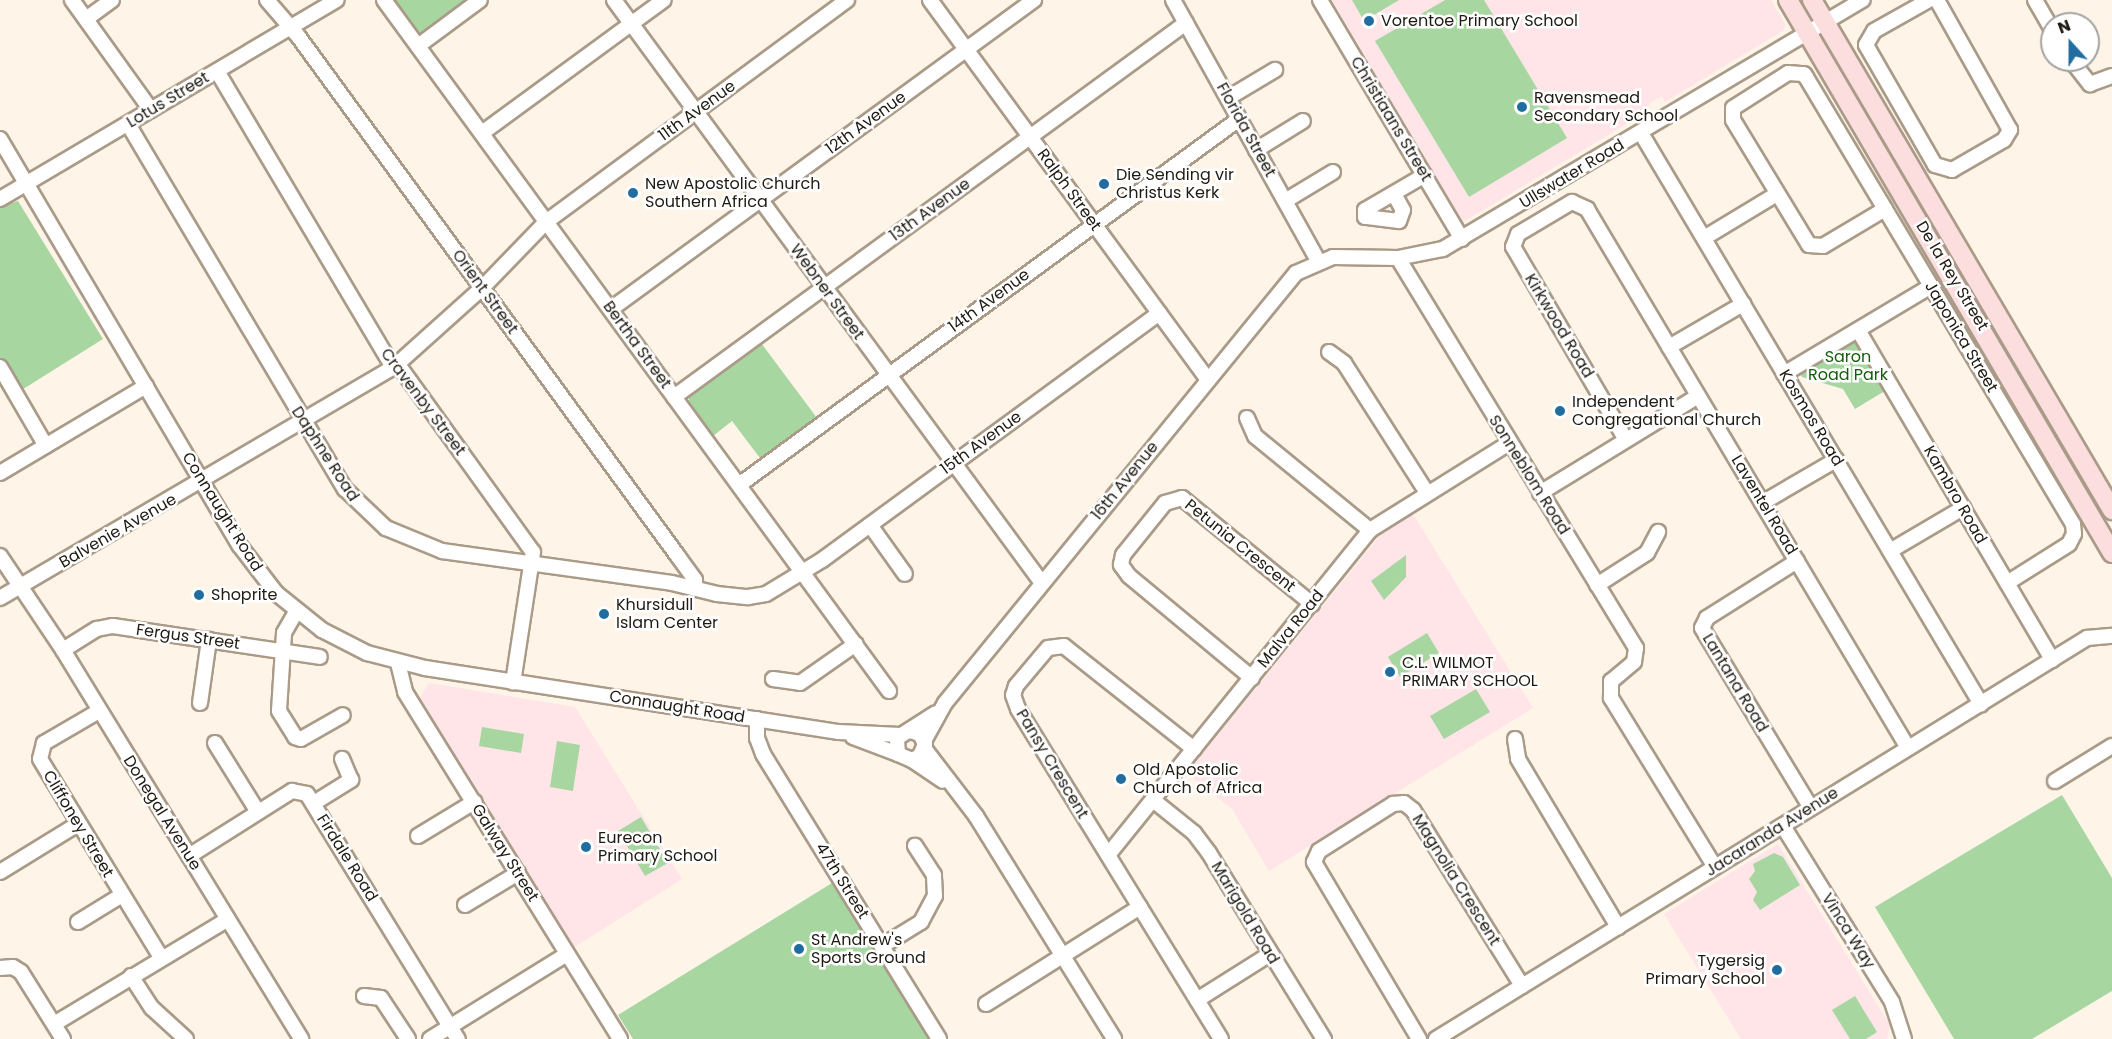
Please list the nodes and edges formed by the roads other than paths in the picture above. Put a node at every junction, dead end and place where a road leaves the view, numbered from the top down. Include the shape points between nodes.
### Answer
1 (72, 0) edge
2 (112, 0) edge
3 (267, 0) edge
4 (336, 0) edge
5 (384, 0) edge
6 (480, 0) edge
7 (614, 0) edge
8 (664, 0) edge
9 (847, 0) edge
10 (930, 0) edge
11 (1034, 0) edge
12 (1173, 0) edge
13 (1320, 0) edge
14 (1788, 0) edge
15 (1812, 0) edge
16 (1863, 0) edge
17 (1929, 0) edge
18 (1937, 0) edge
19 (86, 19) junction
20 (1186, 23) junction
21 (1825, 23) junction
22 (631, 24) junction
23 (290, 27) junction
24 (1808, 33) junction
25 (418, 46) junction
26 (966, 50) junction
27 (1275, 70) dead end
28 (217, 71) junction
29 (2080, 72) edge
30 (2112, 76) edge
31 (1228, 98) junction
32 (152, 110) junction
33 (696, 112) junction
34 (1239, 119) junction
35 (1304, 121) dead end
36 (128, 124) junction
37 (1641, 133) junction
38 (483, 134) junction
39 (1030, 138) junction
40 (0, 139) edge
41 (1256, 150) junction
42 (1333, 172) dead end
43 (1425, 176) junction
44 (26, 183) junction
45 (1394, 194) dead end
46 (1777, 194) junction
47 (0, 199) edge
48 (760, 200) junction
49 (1285, 201) junction
50 (1885, 209) junction
51 (546, 222) junction
52 (1094, 225) junction
53 (1704, 238) junction
54 (1462, 239) junction
55 (1513, 243) joint
56 (1398, 258) junction
57 (1318, 261) junction
58 (1931, 286) junction
59 (482, 288) junction
60 (824, 288) junction
61 (1743, 304) junction
62 (610, 309) junction
63 (1159, 313) junction
64 (1858, 330) junction
65 (1669, 347) junction
66 (1329, 352) dead end
67 (395, 366) junction
68 (0, 367) edge
69 (1784, 374) junction
70 (888, 375) junction
71 (1208, 380) junction
72 (146, 386) junction
73 (1698, 396) junction
74 (674, 397) junction
75 (1247, 418) dead end
76 (302, 422) junction
77 (1626, 440) junction
78 (1509, 443) junction
79 (46, 446) junction
80 (1836, 460) junction
81 (953, 464) junction
82 (0, 473) edge
83 (201, 481) junction
84 (739, 485) junction
85 (1427, 493) junction
86 (1540, 493) junction
87 (1762, 503) junction
88 (1963, 508) junction
89 (2112, 510) edge
90 (870, 525) junction
91 (1370, 530) junction
92 (1658, 532) dead end
93 (1890, 551) junction
94 (2112, 554) edge
95 (0, 556) edge
96 (1797, 561) junction
97 (532, 563) junction
98 (803, 572) junction
99 (904, 574) dead end
100 (1042, 582) junction
101 (2007, 583) junction
102 (1597, 585) junction
103 (20, 588) junction
104 (694, 588) junction
105 (0, 598) edge
106 (1312, 604) junction
107 (296, 612) junction
108 (2112, 636) edge
109 (209, 640) junction
110 (856, 644) junction
111 (63, 650) junction
112 (283, 652) junction
113 (320, 657) dead end
114 (2052, 660) junction
115 (398, 663) junction
116 (1252, 678) junction
117 (773, 679) dead end
118 (513, 682) junction
119 (889, 691) dead end
120 (200, 703) dead end
121 (1981, 704) junction
122 (940, 710) junction
123 (99, 711) junction
124 (343, 715) dead end
125 (757, 719) junction
126 (839, 732) junction
127 (905, 733) junction
128 (1515, 739) dead end
129 (215, 743) dead end
130 (924, 744) junction
131 (2112, 746) edge
132 (1908, 748) junction
133 (1194, 749) junction
134 (898, 754) junction
135 (342, 759) dead end
136 (912, 760) junction
137 (2055, 781) dead end
138 (955, 789) junction
139 (1153, 800) junction
140 (474, 802) junction
141 (314, 803) junction
142 (1811, 808) junction
143 (258, 812) junction
144 (78, 824) junction
145 (1783, 826) junction
146 (417, 836) dead end
147 (915, 846) dead end
148 (1108, 855) junction
149 (189, 856) junction
150 (1715, 867) junction
151 (0, 872) edge
152 (518, 873) junction
153 (122, 895) junction
154 (465, 905) dead end
155 (1140, 908) junction
156 (228, 919) junction
157 (78, 922) dead end
158 (1618, 927) junction
159 (882, 946) junction
160 (567, 954) junction
161 (1270, 954) junction
162 (1063, 956) junction
163 (161, 957) junction
164 (0, 968) edge
165 (131, 976) junction
166 (1522, 986) junction
167 (364, 996) dead end
168 (1197, 1000) junction
169 (986, 1004) dead end
170 (54, 1024) junction
171 (455, 1033) edge
172 (63, 1039) edge
173 (186, 1039) edge
174 (302, 1039) edge
175 (408, 1039) edge
176 (430, 1039) edge
177 (620, 1039) edge
178 (939, 1039) edge
179 (1114, 1039) edge
180 (1221, 1039) edge
181 (1323, 1039) edge
182 (1419, 1039) edge
183 (1436, 1039) edge
184 (1904, 1039) edge

1 - 19 street
2 - 19 street
3 - 23 street, Orient Street
4 - 23 street, Lotus Street
5 - 25 street, Bertha Street
6 - 25 street
7 - 22 street, Webner Street
8 - 22 street
9 - 33 street, 11th Avenue
10 - 26 street, Ralph Street
11 - 26 street, 12th Avenue
12 - 20 street, Florida Street
13 - 43 street, Christiaans Street
14 - 24 main road, De la Rey Street
15 - 21 main road, De la Rey Street
16 - 21 street, Ullswater Road
17 - 18 street via 1874,31 1868,39 1868,51 1935,165 1952,170 2004,140 2010,130
19 - 32 street
20 - 31 street, Florida Street
20 - 39 street, 13th Avenue
21 - 24 street, Ullswater Road
21 - 89 main road, De la Rey Street
22 - 33 street, Webner Street
22 - 38 street
23 - 28 street, Lotus Street
23 - 59 street, Orient Street
24 - 37 street, Ullswater Road
24 - 94 main road, De la Rey Street
25 - 38 street, Bertha Street
26 - 39 street, Ralph Street
26 - 48 street, 12th Avenue
27 - 31 street
28 - 32 street, Lotus Street
28 - 67 street, Cravenby Street
29 - 30 street via 2090,84
31 - 34 street, Florida Street
32 - 36 street, Lotus Street
33 - 48 street, Webner Street
33 - 51 street, 11th Avenue
34 - 41 street, Florida Street
34 - 52 street, 14th Avenue
35 - 41 street
36 - 44 street, Lotus Street
36 - 76 street, Daphne Road
37 - 53 street, Kosmos Road
37 - 54 street, Ullswater Road
38 - 51 street, Bertha Street
39 - 52 street, Ralph Street
39 - 60 street, 13th Avenue
40 - 44 street, Connaught Road
41 - 49 street, Florida Street
42 - 49 street
43 - 45 street
43 - 54 street, Christiaans Street
44 - 47 street, Lotus Street
44 - 72 street, Connaught Road
46 - 50 street via 1806,243 1813,247 1823,246
46 - 50 street, Japonica Street via 1733,120 1732,111 1788,73 1799,71
46 - 53 street
48 - 60 street, Webner Street
48 - 62 street, 12th Avenue
49 - 57 street, Florida Street
50 - 58 street, Japonica Street
51 - 59 street, Balvenie Avenue
51 - 62 street, Bertha Street
52 - 63 street, Ralph Street
52 - 70 street, 14th Avenue
53 - 61 street, Kosmos Road
54 - 56 street, Ullswater Road via 1432,252
55 - 65 street, Laventel Road via 1518,234 1568,203 1580,203
55 - 77 street, Kirkwood Road
56 - 57 street, Ullswater Road via 1341,256
56 - 78 street, Sonneblom Road
57 - 71 street, 16th Avenue via 1290,279
58 - 64 street
58 - 101 street, Japonica Street via 2074,528 2069,544
59 - 67 street, Balvenie Avenue
59 - 104 street, Orient Street via 695,579
60 - 70 street, Webner Street
60 - 74 street, 13th Avenue
61 - 65 street
61 - 69 street, Kosmos Road
62 - 74 street, Bertha Street
63 - 71 street, Ralph Street
63 - 81 street, 15th Avenue
64 - 69 street
64 - 88 street, Kambro Road
65 - 73 street, Laventel Road
66 - 85 street via 1344,363
67 - 76 street, Balvenie Avenue
67 - 97 street, Cravenby Street via 402,370 533,552
68 - 79 street
69 - 80 street, Kosmos Road
70 - 81 street, Webner Street
70 - 84 street, 14th Avenue
71 - 100 street, 16th Avenue
72 - 79 street
72 - 83 street, Connaught Road
73 - 77 street
73 - 87 street, Laventel Road
74 - 84 street, Bertha Street
75 - 91 street via 1255,436
76 - 83 street, Balvenie Avenue
76 - 97 street, Daphne Road via 345,489 386,528 442,551
77 - 86 street
78 - 85 street, Malva Road
78 - 86 street, Sonneblom Road
79 - 82 street
80 - 87 street
80 - 93 street, Kosmos Road
81 - 90 street, 15th Avenue
81 - 100 street, Webner Street
83 - 103 street, Balvenie Avenue
83 - 107 street, Connaught Road via 248,560
84 - 98 street, Bertha Street
85 - 91 street, Malva Road
86 - 102 street, Sonneblom Road
87 - 96 street, Laventel Road
88 - 93 street
88 - 101 street, Kambro Road
90 - 98 street, 15th Avenue
90 - 99 street
91 - 106 street, Malva Road
92 - 102 street via 1647,553
93 - 121 street, Kosmos Road
95 - 103 street, Donegal Avenue
96 - 132 street, Laventel Road
96 - 142 street, Lantana Road via 1707,618 1703,632
97 - 104 street, Daphne Road
97 - 118 street, Cravenby Street
98 - 104 street, Daphne Road via 766,594 748,597
98 - 110 street, Bertha Street
100 - 122 street, 16th Avenue
101 - 114 street, Kambro Road
102 - 150 street, Sonneblom Road via 1637,652 1634,663 1617,674 1610,685 1613,701
103 - 105 street, Balvenie Avenue
103 - 111 street, Donegal Avenue
106 - 116 street, Malva Road
106 - 116 street, Petunia Crescent via 1182,498 1165,503 1130,546 1121,560 1129,576
107 - 112 street via 284,633
107 - 115 street, Connaught Road via 345,644
108 - 114 street, Jacaranda Avenue via 2087,638
109 - 111 street, Fergus Street via 106,626
109 - 112 street, Fergus Street
109 - 120 street
110 - 117 street via 800,683
110 - 119 street, Bertha Street
111 - 123 street, Donegal Avenue
112 - 113 street, Fergus Street
112 - 124 street via 278,707 295,737 304,739
114 - 121 street, Jacaranda Avenue
115 - 118 street, Connaught Road
115 - 140 street, Galway Street via 405,692
116 - 133 street, Malva Road
118 - 125 street, Connaught Road
121 - 132 street, Jacaranda Avenue
122 - 127 street, 16th Avenue
122 - 130 street, 16th Avenue
123 - 144 street, Cliffoney Street via 49,739 39,751 41,764
123 - 149 street, Donegal Avenue
125 - 126 street, Connaught Road
125 - 159 street, 47th Street via 757,738 763,754
126 - 127 street, Connaught Road
126 - 134 street, Connaught Road
127 - 130 street
127 - 134 street via 895,744
128 - 158 street via 1518,759
129 - 143 street
130 - 136 street, 16th Avenue
130 - 138 street
131 - 137 street
132 - 142 street, Jacaranda Avenue
133 - 139 street, Malva Road
133 - 148 street, Pansy Crescent via 1070,648 1048,648 1024,676 1014,695 1018,709
134 - 136 street, Connaught Road
135 - 141 street via 351,780
136 - 138 street
138 - 162 street via 982,825
139 - 148 street, Malva Road
139 - 161 street, Marigold Road via 1194,833
140 - 146 street
140 - 152 street, Galway Street
141 - 143 street, Firdale Road via 307,794 296,791
141 - 171 street, Firdale Road
142 - 145 street, Jacaranda Avenue
143 - 149 street, Firdale Road
144 - 151 street
144 - 153 street, Cliffoney Street
145 - 150 street, Jacaranda Avenue
145 - 184 street, Vinca Way via 1892,1002
147 - 159 street via 934,875 935,896 921,922
148 - 155 street, Pansy Crescent
149 - 156 street, Donegal Avenue
150 - 158 street, Jacaranda Avenue
152 - 154 street
152 - 160 street, Galway Street
153 - 157 street
153 - 163 street, Cliffoney Street
155 - 162 street
155 - 168 street, Pansy Crescent
156 - 163 street
156 - 174 street, Donegal Avenue
158 - 166 street, Jacaranda Avenue
159 - 178 street, 47th Street
160 - 171 street
160 - 177 street, Galway Street
161 - 168 street
161 - 181 street, Marigold Road
162 - 169 street
162 - 179 street
163 - 165 street
164 - 170 street via 21,972
165 - 170 street
165 - 173 street via 152,1008
166 - 182 street, Magnolia Crescent via 1413,810 1404,803 1393,804 1319,850 1314,862
166 - 183 street, Jacaranda Avenue
167 - 175 street via 381,998
168 - 180 street, Pansy Crescent
170 - 172 street
171 - 176 street

